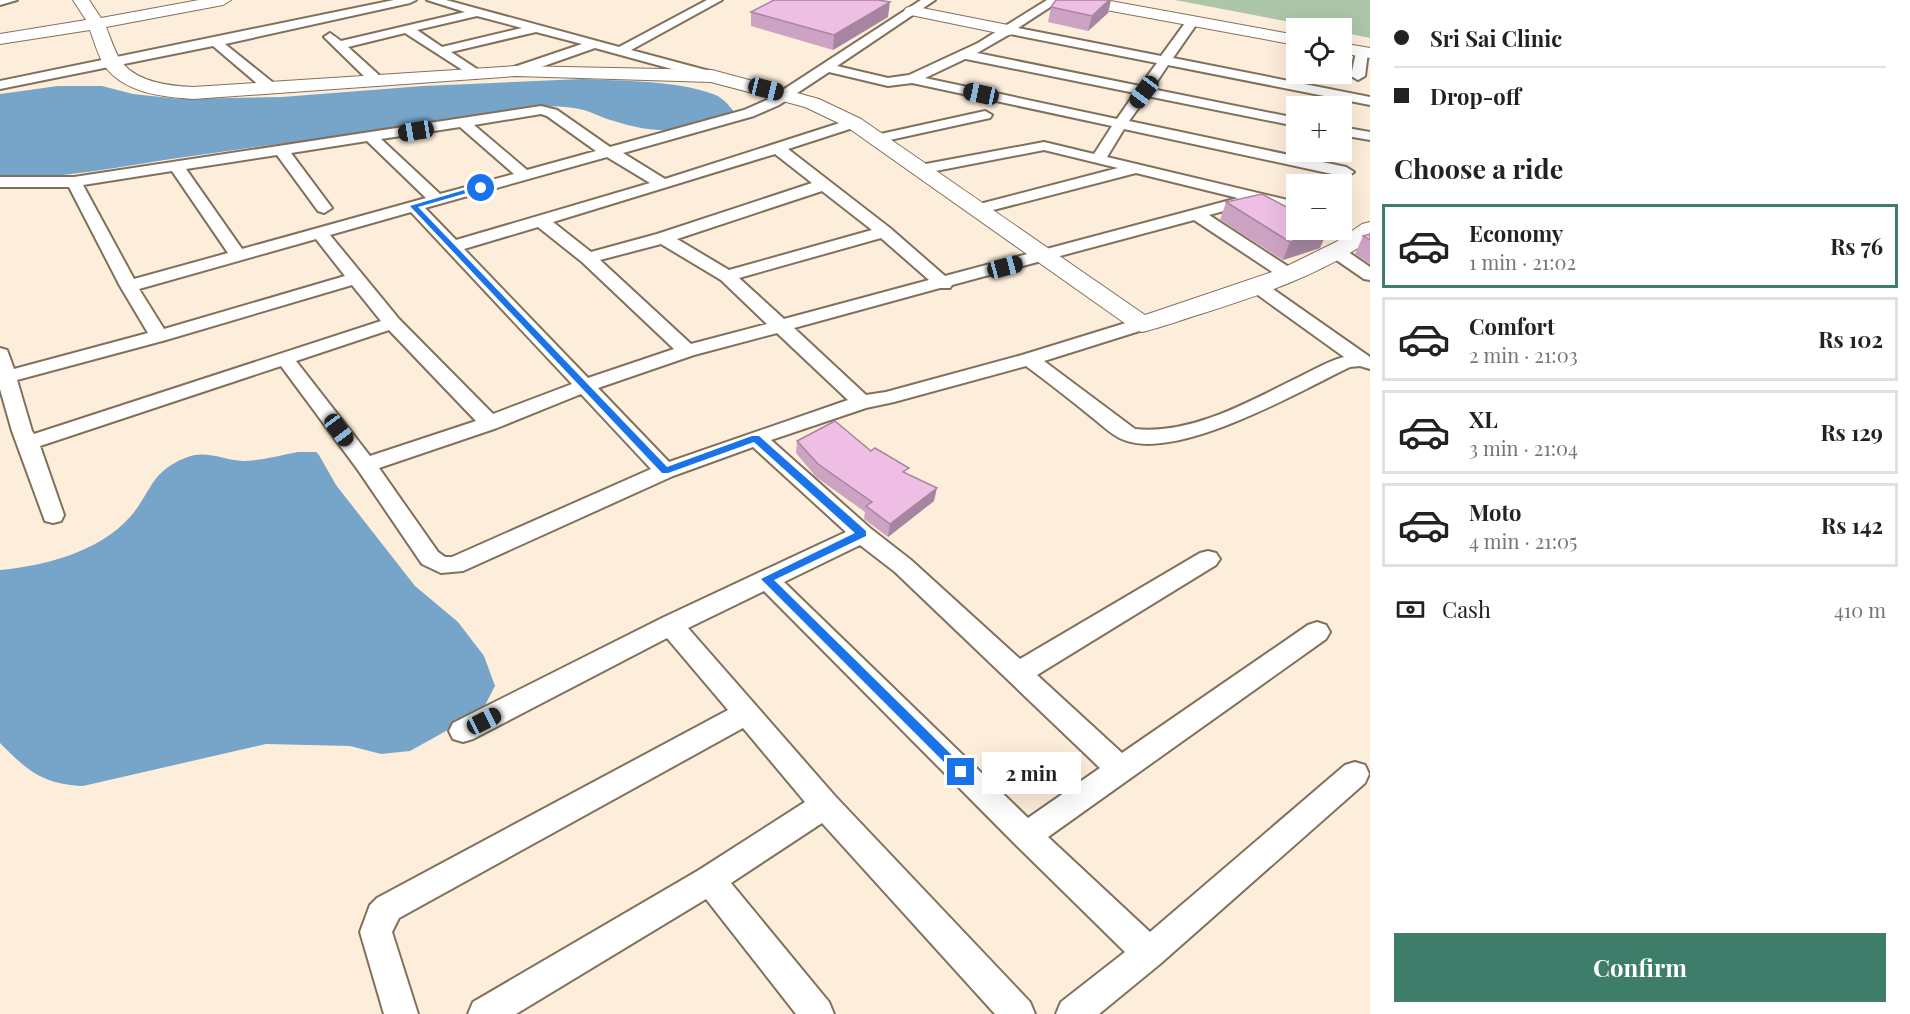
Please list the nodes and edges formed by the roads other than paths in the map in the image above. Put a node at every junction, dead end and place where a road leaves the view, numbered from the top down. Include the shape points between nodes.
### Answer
1 (11, 0) edge
2 (81, 0) edge
3 (188, 0) edge
4 (223, 0) edge
5 (410, 0) edge
6 (433, 0) edge
7 (716, 0) edge
8 (929, 0) edge
9 (1055, 0) edge
10 (1079, 0) edge
11 (0, 2) edge
12 (912, 11) junction
13 (475, 13) junction
14 (94, 21) junction
15 (311, 22) junction
16 (1192, 22) junction
17 (405, 28) junction
18 (533, 28) junction
19 (1008, 30) junction
20 (1286, 38) edge
21 (0, 39) edge
22 (216, 42) junction
23 (595, 44) junction
24 (339, 45) junction
25 (441, 51) junction
26 (620, 51) junction
27 (1366, 52) edge
28 (966, 55) junction
29 (1166, 61) junction
30 (112, 63) junction
31 (825, 67) junction
32 (516, 71) junction
33 (475, 74) junction
34 (712, 76) junction
35 (1358, 76) dead end
36 (375, 79) junction
37 (912, 80) junction
38 (0, 85) edge
39 (271, 88) junction
40 (1144, 92) junction
41 (784, 93) junction
42 (1370, 101) edge
43 (985, 115) dead end
44 (1286, 120) edge
45 (464, 123) junction
46 (854, 123) junction
47 (1119, 124) junction
48 (1352, 133) edge
49 (1370, 136) edge
50 (372, 138) junction
51 (876, 138) junction
52 (777, 148) junction
53 (282, 151) junction
54 (606, 151) junction
55 (1098, 159) junction
56 (176, 166) junction
57 (920, 169) junction
58 (1136, 169) junction
59 (1346, 172) dead end
60 (524, 175) junction
61 (0, 182) edge
62 (74, 182) junction
63 (662, 184) junction
64 (823, 185) junction
65 (1257, 198) junction
66 (437, 200) junction
67 (1286, 205) edge
68 (414, 206) junction
69 (324, 208) dead end
70 (978, 209) junction
71 (1196, 214) junction
72 (540, 220) junction
73 (1370, 229) edge
74 (884, 232) junction
75 (320, 233) junction
76 (663, 238) junction
77 (452, 247) junction
78 (1338, 253) junction
79 (238, 256) junction
80 (1046, 256) junction
81 (588, 258) junction
82 (1289, 275) junction
83 (1370, 275) edge
84 (727, 276) junction
85 (356, 278) junction
86 (944, 284) junction
87 (129, 286) junction
88 (1257, 286) junction
89 (392, 322) junction
90 (1142, 324) junction
91 (780, 327) junction
92 (159, 336) junction
93 (687, 351) junction
94 (0, 354) edge
95 (285, 359) junction
96 (1029, 359) junction
97 (1366, 362) edge
98 (7, 377) junction
99 (585, 386) junction
100 (862, 402) junction
101 (490, 423) junction
102 (756, 438) junction
103 (28, 443) junction
104 (366, 465) junction
105 (665, 471) junction
106 (53, 515) dead end
107 (862, 534) junction
108 (1208, 559) dead end
109 (766, 579) junction
110 (671, 625) junction
111 (1317, 632) dead end
112 (1017, 674) junction
113 (746, 713) junction
114 (463, 731) dead end
115 (1120, 770) junction
116 (1355, 774) dead end
117 (825, 805) junction
118 (1026, 836) junction
119 (710, 880) junction
120 (1149, 953) junction
121 (401, 1014) edge
122 (485, 1014) edge
123 (817, 1014) edge
124 (1018, 1014) edge
125 (1073, 1014) edge

1 - 11 street
2 - 14 street
3 - 14 street
4 - 14 street
5 - 15 street
6 - 13 street
7 - 26 street
8 - 12 street
9 - 19 street
10 - 16 street
12 - 19 street
12 - 31 street
13 - 17 street
13 - 18 street
14 - 21 street
14 - 30 street
15 - 22 street
15 - 24 street
16 - 20 street
16 - 29 street
17 - 24 street
17 - 25 street
18 - 23 street
18 - 25 street
19 - 28 street
19 - 29 street
22 - 30 street
22 - 39 street
23 - 26 street
23 - 32 street
24 - 36 street
25 - 33 street
26 - 34 street
27 - 35 street
28 - 37 street
28 - 40 street
29 - 40 street
29 - 42 street
30 - 38 street
30 - 39 street via 132,79 160,91
31 - 37 street via 888,82
31 - 41 street
32 - 33 street
32 - 34 street
33 - 36 street
34 - 41 street
36 - 39 street
37 - 47 street
40 - 44 street
40 - 47 street
41 - 46 street
41 - 54 street via 774,102 749,112
43 - 51 street
45 - 50 street
45 - 54 street via 546,111
45 - 60 street
46 - 51 street
46 - 52 street
47 - 55 street
47 - 59 street
48 - 49 street
50 - 53 street
50 - 66 street
51 - 57 street
52 - 63 street
52 - 64 street
53 - 56 street
53 - 69 street
54 - 60 street
54 - 63 street
55 - 57 street via 1037,146
55 - 58 street
56 - 62 street
56 - 79 street
57 - 70 street
58 - 65 street
58 - 70 street
60 - 66 street
61 - 62 street
62 - 87 street
63 - 72 street
64 - 74 street
64 - 76 street
65 - 67 street
65 - 71 street
66 - 68 street
68 - 75 street
68 - 77 street
70 - 80 street
71 - 80 street
71 - 82 street
72 - 77 street
72 - 81 street
73 - 78 street
74 - 84 street
74 - 86 street
75 - 79 street
75 - 85 street
76 - 81 street
76 - 84 street
77 - 99 street
78 - 82 street
78 - 83 street
79 - 87 street
80 - 86 street
80 - 90 street
81 - 93 street
82 - 88 street
84 - 91 street
85 - 89 street
85 - 92 street
86 - 91 street
87 - 92 street
88 - 90 street
88 - 97 street
89 - 95 street
89 - 101 street
90 - 96 street
91 - 93 street
91 - 100 street
92 - 98 street
93 - 99 street
94 - 98 street
95 - 103 street
95 - 104 street
96 - 97 street via 1129,435 1147,439 1191,432 1345,362
96 - 100 street
98 - 103 street
99 - 101 street
99 - 105 street
100 - 102 street
101 - 104 street
102 - 105 street
102 - 107 street
103 - 106 street
104 - 105 street via 430,558 446,566
107 - 109 street
107 - 112 street via 903,566
108 - 112 street
109 - 110 street
109 - 118 street
110 - 113 street
110 - 114 street
111 - 115 street
112 - 115 street
113 - 117 street
113 - 121 street via 388,908 376,932
115 - 118 street
116 - 120 street
117 - 119 street
117 - 124 street
118 - 120 street
119 - 122 street
119 - 123 street
120 - 125 street

